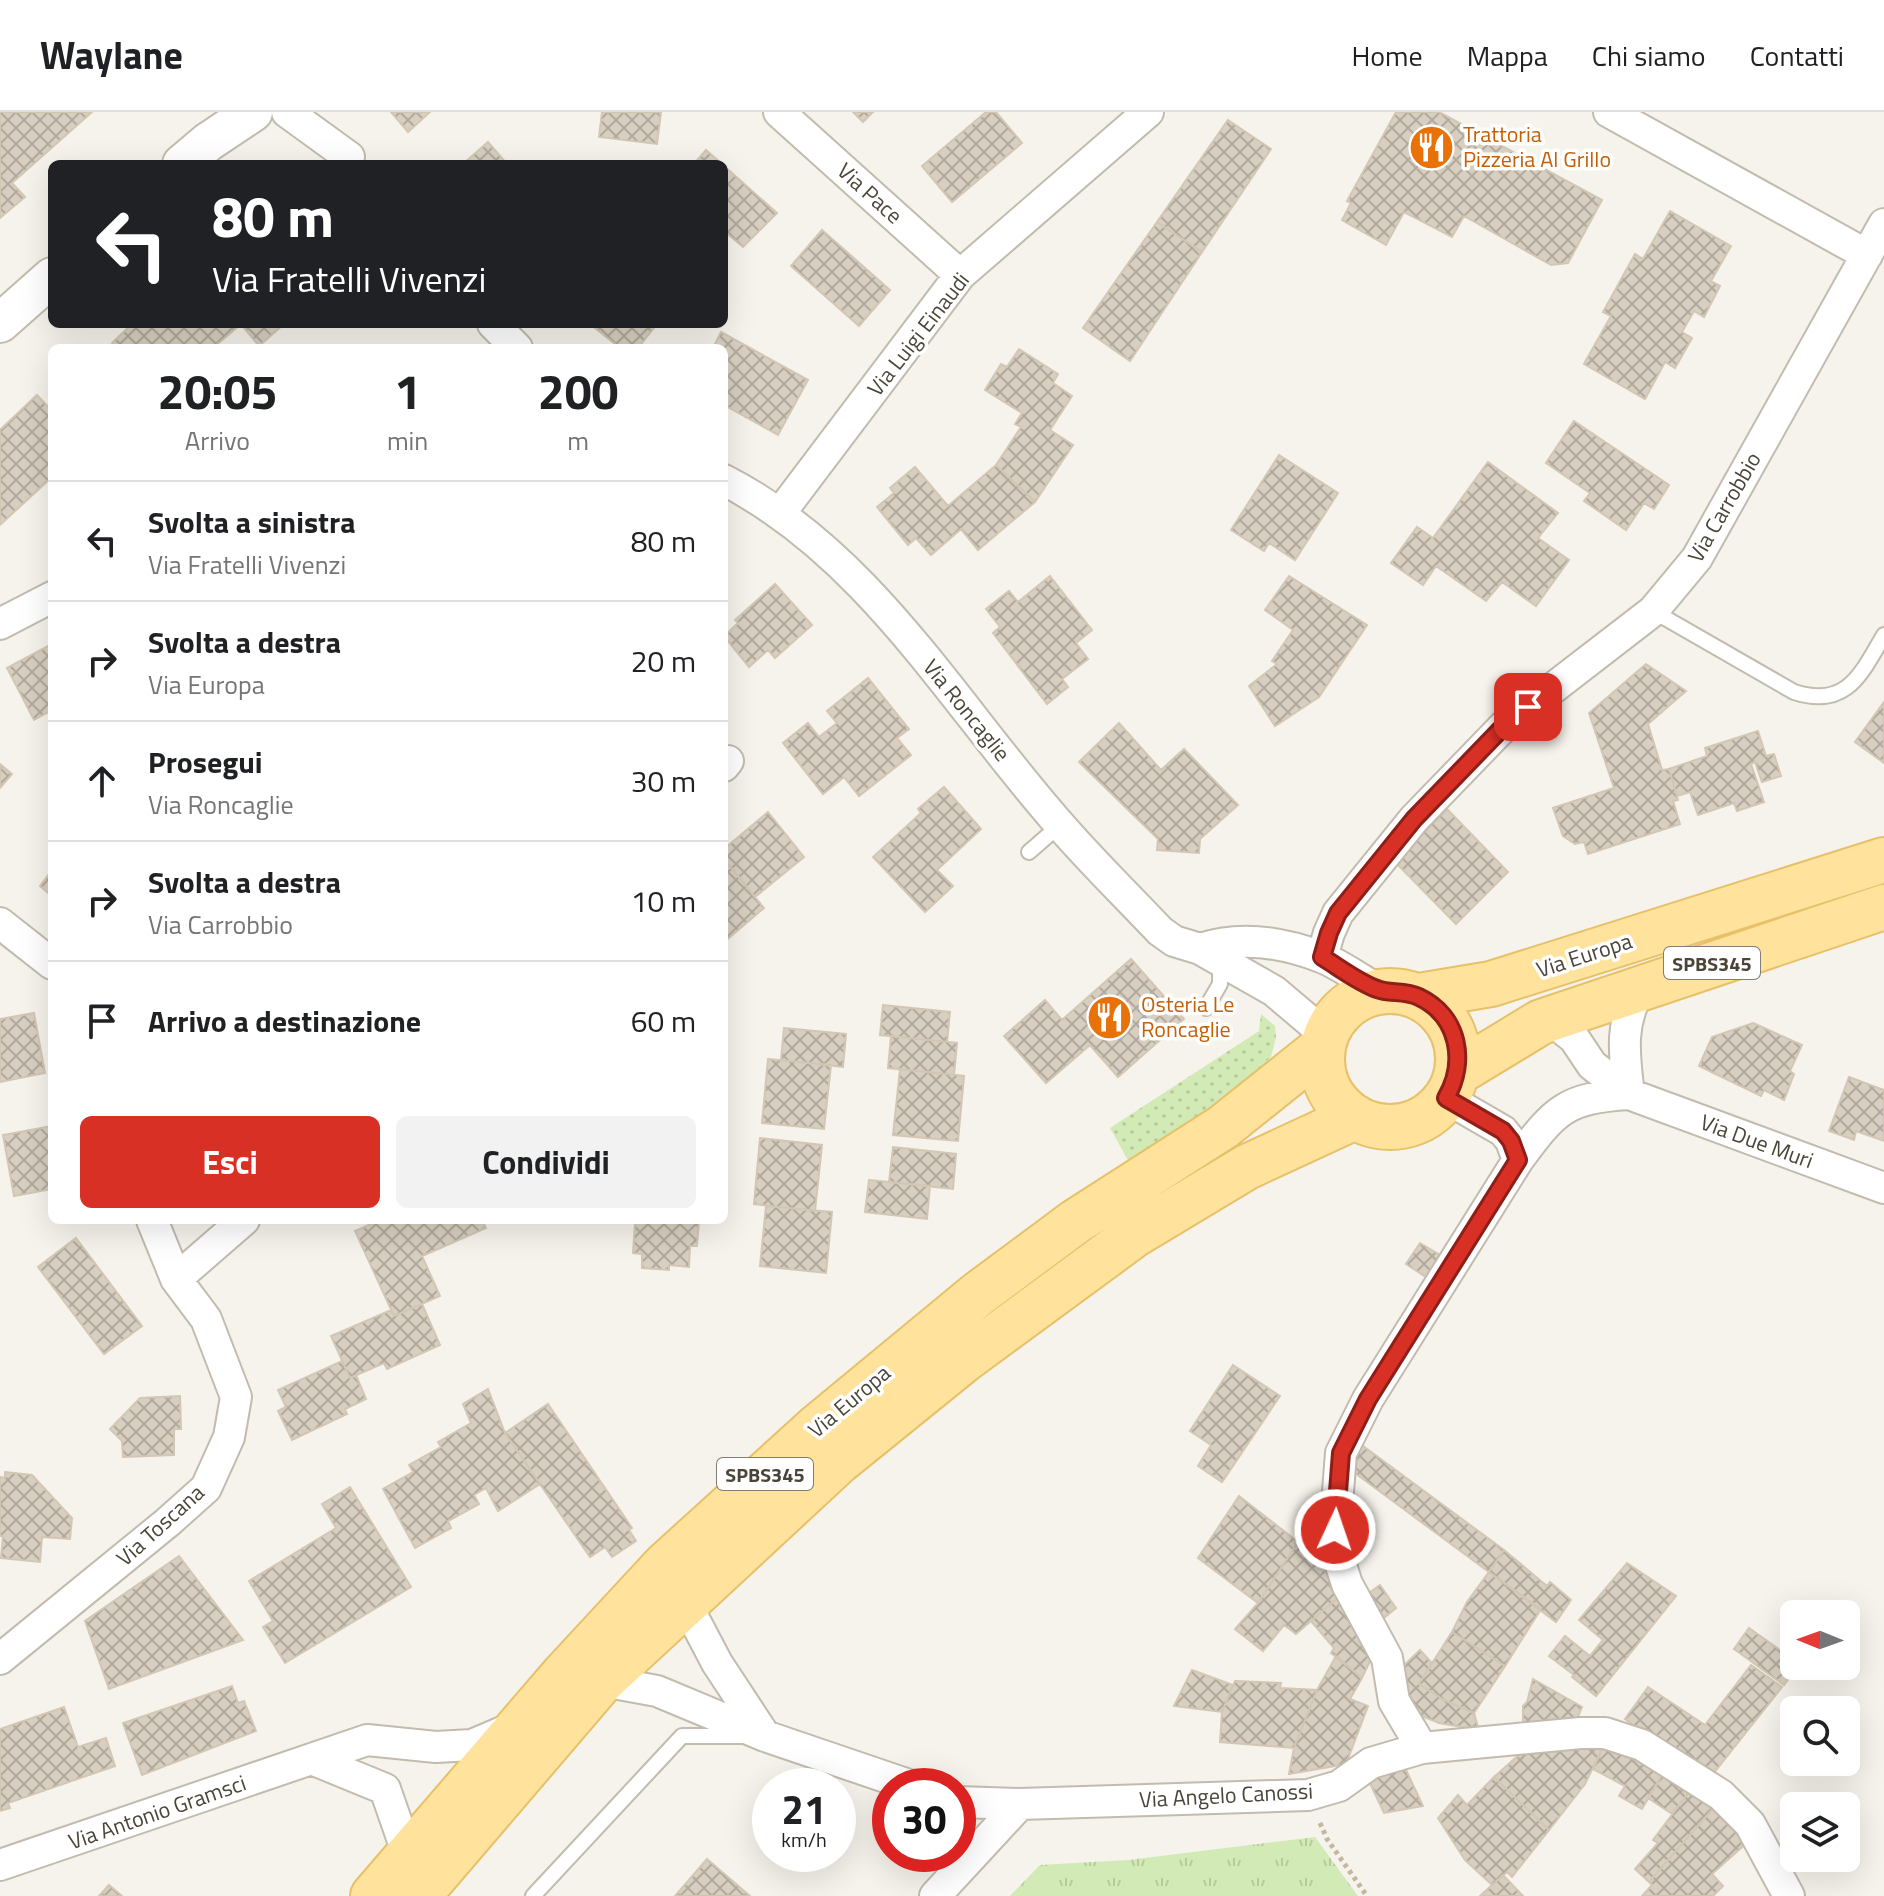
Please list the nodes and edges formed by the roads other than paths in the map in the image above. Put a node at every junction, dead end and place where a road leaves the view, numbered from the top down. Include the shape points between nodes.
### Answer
1 (253, 112) edge
2 (287, 112) edge
3 (327, 112) edge
4 (779, 112) edge
5 (1148, 112) edge
6 (1609, 112) edge
7 (205, 139) edge
8 (351, 160) edge
9 (351, 160) edge
10 (1884, 224) edge
11 (1867, 255) junction
12 (960, 275) junction
13 (48, 281) edge
14 (0, 323) edge
15 (497, 328) edge
16 (513, 344) edge
17 (728, 482) edge
18 (781, 512) junction
19 (48, 599) edge
20 (1653, 611) junction
21 (0, 624) edge
22 (1884, 635) edge
23 (1060, 825) junction
24 (1029, 852) dead end
25 (1884, 860) edge
26 (1884, 907) edge
27 (0, 923) edge
28 (1210, 956) junction
29 (1322, 957) junction
30 (48, 961) edge
31 (1642, 986) junction
32 (1399, 994) junction
33 (1206, 1008) dead end
34 (1541, 1022) junction
35 (1325, 1041) junction
36 (1452, 1086) junction
37 (1629, 1094) junction
38 (1559, 1110) junction
39 (1355, 1117) junction
40 (1503, 1131) junction
41 (1518, 1160) junction
42 (1884, 1188) edge
43 (154, 1224) edge
44 (239, 1224) edge
45 (176, 1279) junction
46 (686, 1604) junction
47 (0, 1659) edge
48 (602, 1681) junction
49 (525, 1722) junction
50 (765, 1736) junction
51 (1422, 1748) junction
52 (314, 1760) junction
53 (872, 1772) edge
54 (976, 1803) edge
55 (1020, 1804) junction
56 (976, 1845) edge
57 (0, 1865) edge
58 (950, 1872) edge
59 (413, 1875) edge
60 (373, 1896) edge
61 (533, 1896) edge
62 (935, 1896) edge
63 (1789, 1896) edge

1 - 7 street
2 - 8 street
3 - 9 street
4 - 12 street, Via Pace
5 - 12 street, Via Luigi Einaudi
6 - 11 street
10 - 11 street, Via Carrobbio
11 - 20 street, Via Carrobbio via 1697,558
12 - 18 street, Via Luigi Einaudi
13 - 14 street
15 - 16 street
17 - 18 street, Via Roncaglie
18 - 23 street, Via Roncaglie via 847,569
19 - 21 street
20 - 22 lane via 1811,697 1845,690 1859,678
20 - 29 street, Via Carrobbio via 1504,726 1414,819 1338,913
23 - 24 lane
23 - 28 street, Via Roncaglie via 1160,931
25 - 32 main road, Via Europa / SPBS345 via 1491,984
26 - 31 main road, SPBS345
27 - 30 street
28 - 29 street via 1218,943 1242,941
28 - 33 lane via 1220,984
28 - 35 street, Via Roncaglie via 1274,991
29 - 32 street
31 - 34 main road, SPBS345
31 - 37 street via 1625,1023
32 - 35 main road, Via Europa / SPBS345 via 1357,999 1338,1014
32 - 36 main road via 1434,1006 1451,1028 1459,1055
34 - 36 main road, SPBS345
34 - 37 street, Via Due Muri via 1574,1038 1592,1065
35 - 39 main road via 1322,1063 1332,1094
35 - 49 main road, Via Europa / SPBS345 via 1223,1127 1075,1222 978,1294 817,1427 665,1565
36 - 39 main road, SPBS345 via 1434,1111 1404,1126 1387,1127
36 - 40 street
37 - 38 street via 1601,1096
37 - 42 street, Via Due Muri
38 - 40 street
38 - 41 street
39 - 46 main road, Via Europa / SPBS345 via 1247,1167 1134,1235 964,1360 838,1462
40 - 41 street
41 - 51 street via 1368,1399 1341,1453 1338,1556 1347,1584 1387,1658 1394,1701
43 - 45 street, Via Toscana
44 - 45 street
45 - 47 street, Via Toscana via 206,1319 236,1397 229,1437 206,1488
46 - 48 main road, Via Europa / SPBS345
46 - 50 street
48 - 50 street via 657,1691
48 - 59 main road, Via Europa / SPBS345
49 - 52 street, Via Antonio Gramsci via 472,1745 367,1740
49 - 59 main road, Via Europa / SPBS345
50 - 53 street
50 - 61 lane via 682,1736
51 - 55 street, Via Angelo Canossi via 1371,1763 1339,1786 1308,1795
51 - 63 street, Via Angelo Canossi via 1581,1733 1605,1733 1642,1745 1721,1795 1750,1824
52 - 57 street, Via Antonio Gramsci
52 - 59 street via 385,1789
54 - 55 street, Via Angelo Canossi
55 - 56 street
58 - 62 street
59 - 60 main road, Via Europa / SPBS345

